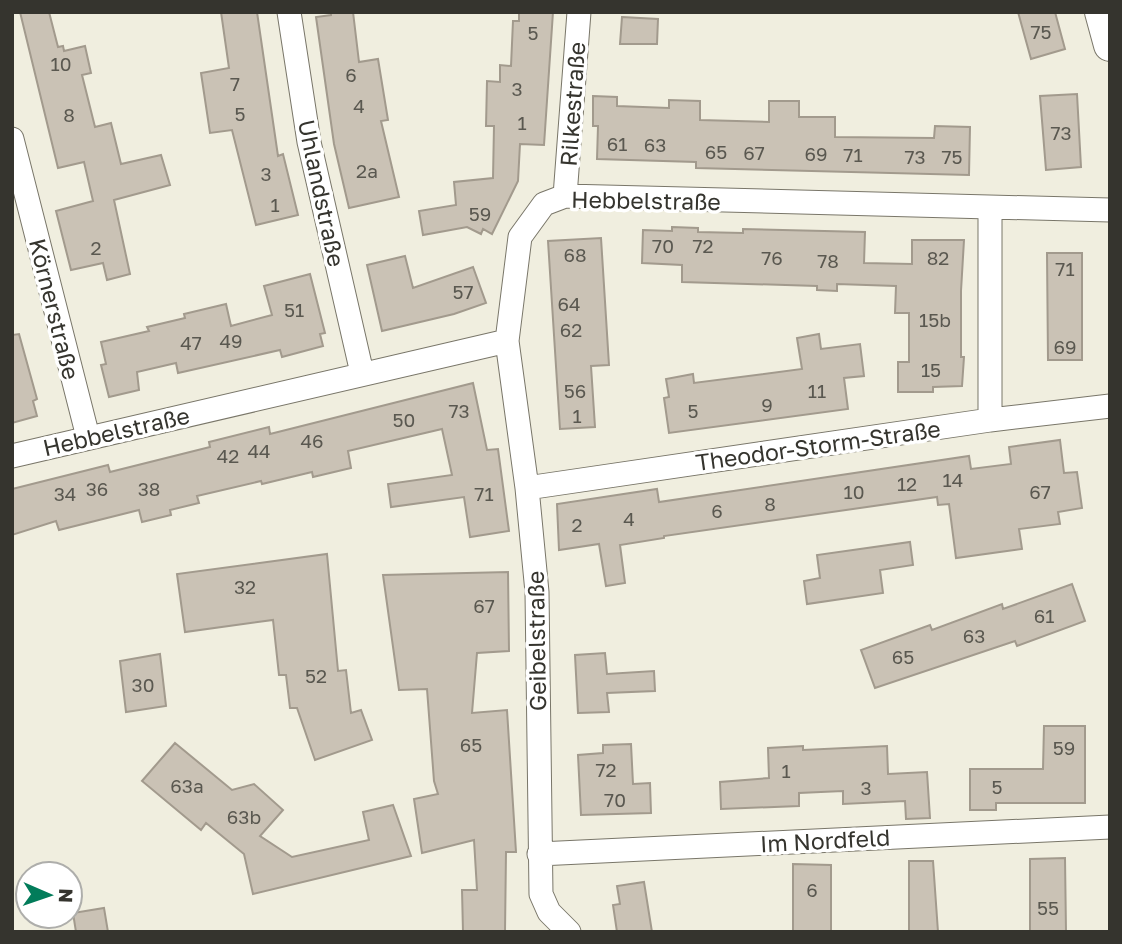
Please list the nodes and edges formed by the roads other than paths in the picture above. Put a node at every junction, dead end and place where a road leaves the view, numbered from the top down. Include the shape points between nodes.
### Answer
1 (289, 12) edge
2 (579, 12) edge
3 (1101, 12) edge
4 (1110, 45) edge
5 (12, 139) edge
6 (565, 196) junction
7 (990, 209) junction
8 (1110, 210) edge
9 (507, 341) junction
10 (362, 373) junction
11 (1110, 406) edge
12 (990, 420) junction
13 (88, 437) junction
14 (12, 456) edge
15 (527, 488) junction
16 (1110, 827) edge
17 (539, 854) junction
18 (569, 932) edge

1 - 10 street, Uhlandstraße via 309,142
2 - 6 street, Rilkestraße
3 - 4 street
5 - 13 street, Körnerstraße
6 - 7 street, Hebbelstraße
6 - 9 street, Hebbelstraße via 544,204 520,237
7 - 8 street, Hebbelstraße
7 - 12 street
9 - 10 street, Hebbelstraße
9 - 15 street, Geibelstraße
10 - 13 street, Hebbelstraße
11 - 12 street, Theodor-Storm-Straße
12 - 15 street, Theodor-Storm-Straße
13 - 14 street, Hebbelstraße
15 - 17 street, Geibelstraße via 537,592
16 - 17 street, Im Nordfeld
17 - 18 street, Geibelstraße via 541,894 549,912

